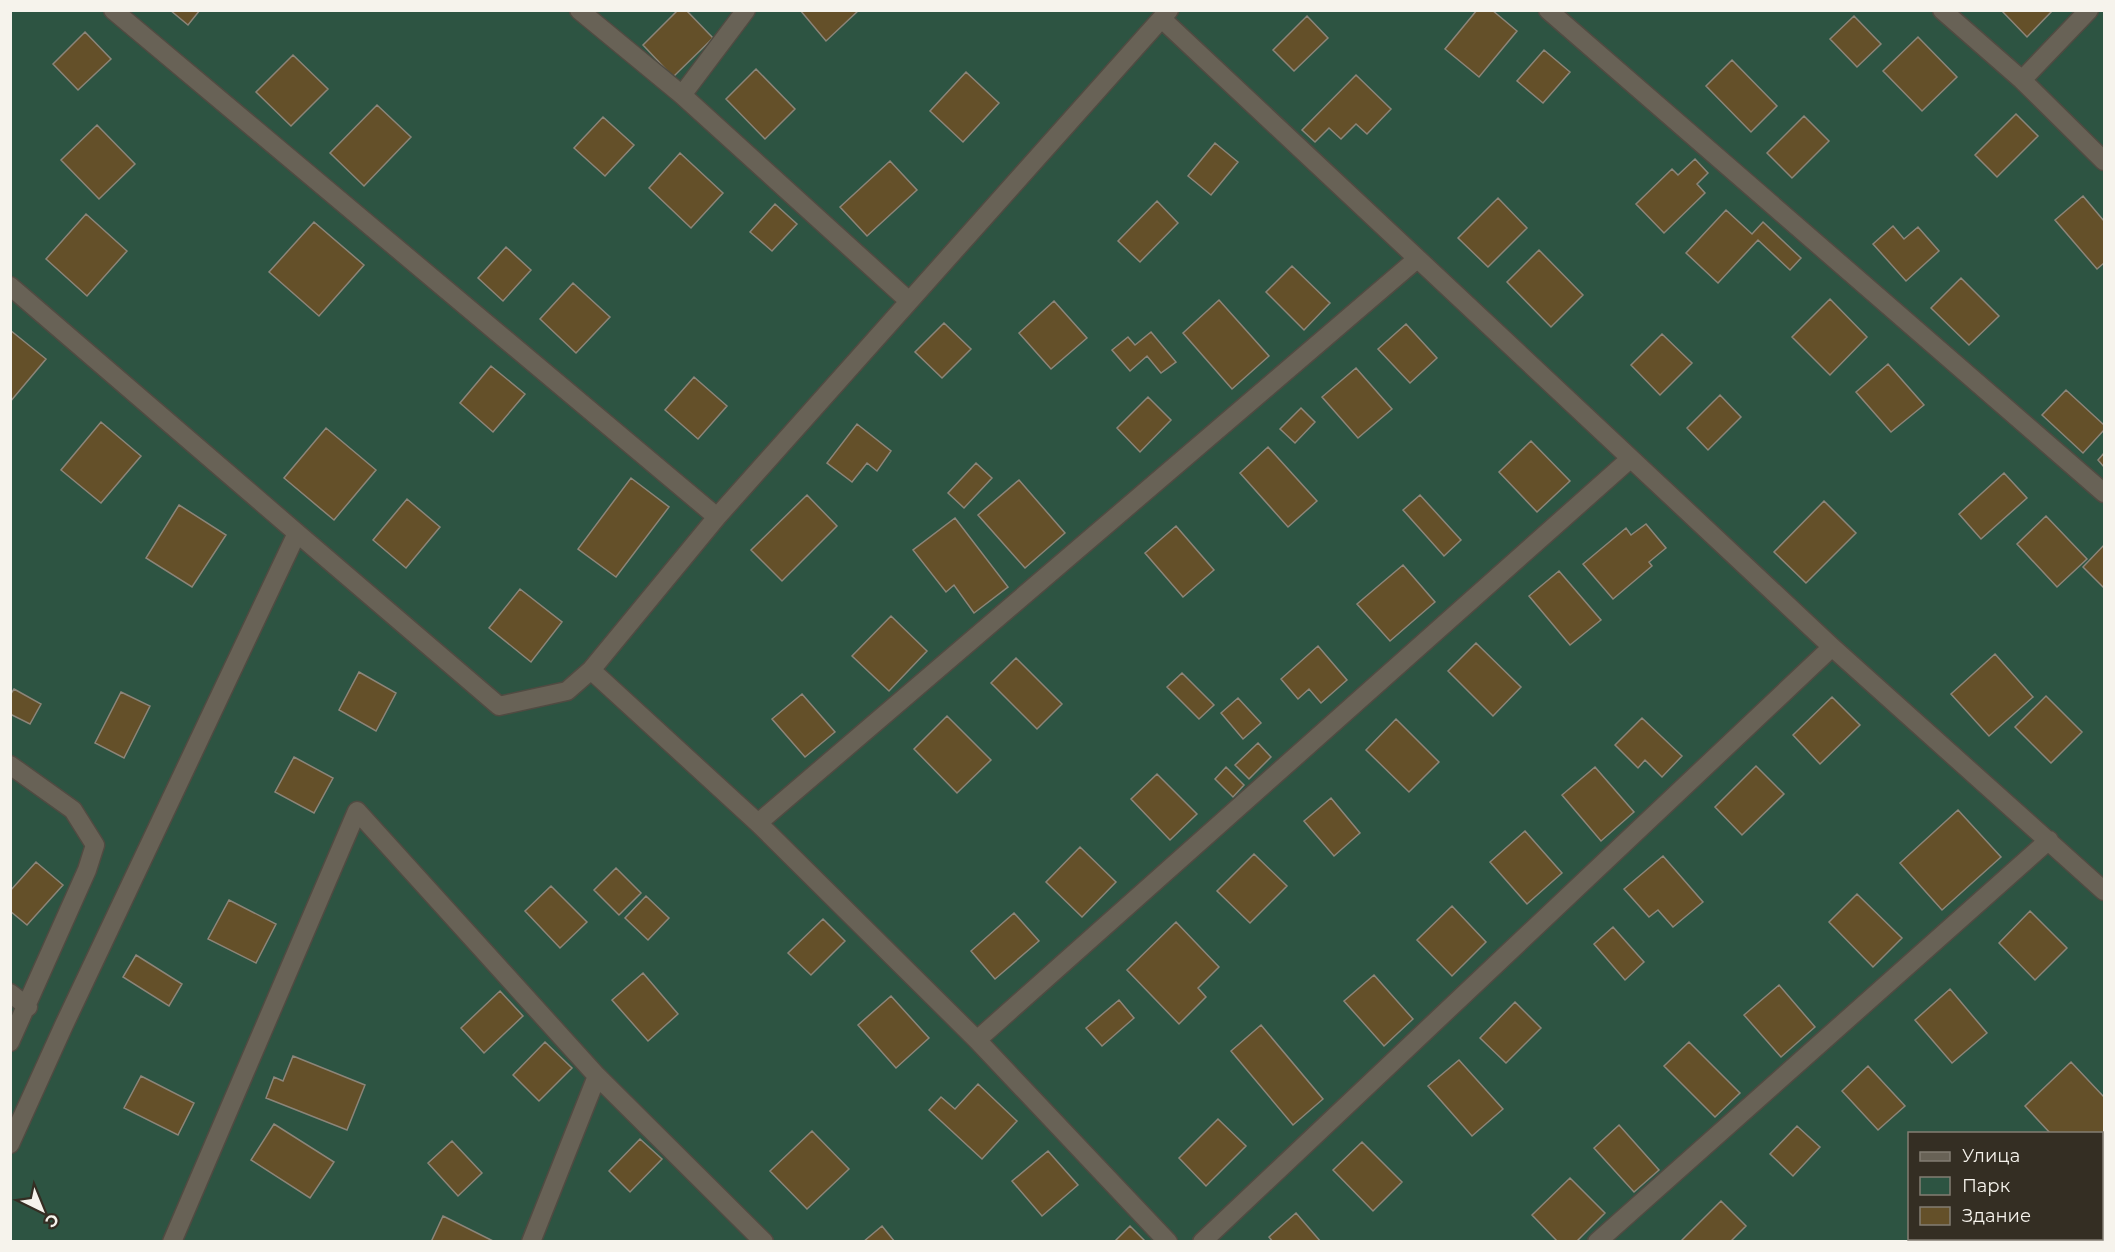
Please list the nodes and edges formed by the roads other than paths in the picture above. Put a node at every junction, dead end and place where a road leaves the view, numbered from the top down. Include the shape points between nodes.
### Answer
1 (113, 10) edge
2 (579, 10) edge
3 (746, 10) edge
4 (1548, 10) edge
5 (1942, 10) edge
6 (2090, 10) edge
7 (1165, 15) edge
8 (2022, 80) junction
9 (682, 95) junction
10 (2104, 161) edge
11 (1417, 260) junction
12 (10, 286) edge
13 (909, 301) junction
14 (1630, 459) junction
15 (2104, 493) edge
16 (717, 517) junction
17 (297, 533) junction
18 (1832, 647) junction
19 (591, 670) junction
20 (10, 765) edge
21 (758, 823) junction
22 (2049, 840) junction
23 (2104, 891) edge
24 (10, 993) edge
25 (28, 1007) junction
26 (977, 1040) junction
27 (10, 1042) edge
28 (597, 1076) junction
29 (10, 1144) edge
30 (172, 1242) edge
31 (531, 1242) edge
32 (764, 1242) edge
33 (1168, 1242) edge
34 (1202, 1242) edge
35 (1598, 1242) edge

1 - 16 street
2 - 9 street
3 - 9 street
4 - 15 street
5 - 8 street
6 - 8 street
7 - 11 street
7 - 13 street
8 - 10 street
9 - 13 street
11 - 14 street
11 - 21 street
12 - 17 street
13 - 16 street
14 - 18 street
14 - 26 street
16 - 19 street
17 - 19 street via 499,706 567,692
17 - 29 street
18 - 22 street
18 - 34 street
19 - 21 street
20 - 25 street via 73,810 95,845
21 - 26 street
22 - 23 street
22 - 35 street
24 - 25 street
25 - 27 street
26 - 33 street
28 - 30 street via 357,811
28 - 31 street
28 - 32 street

